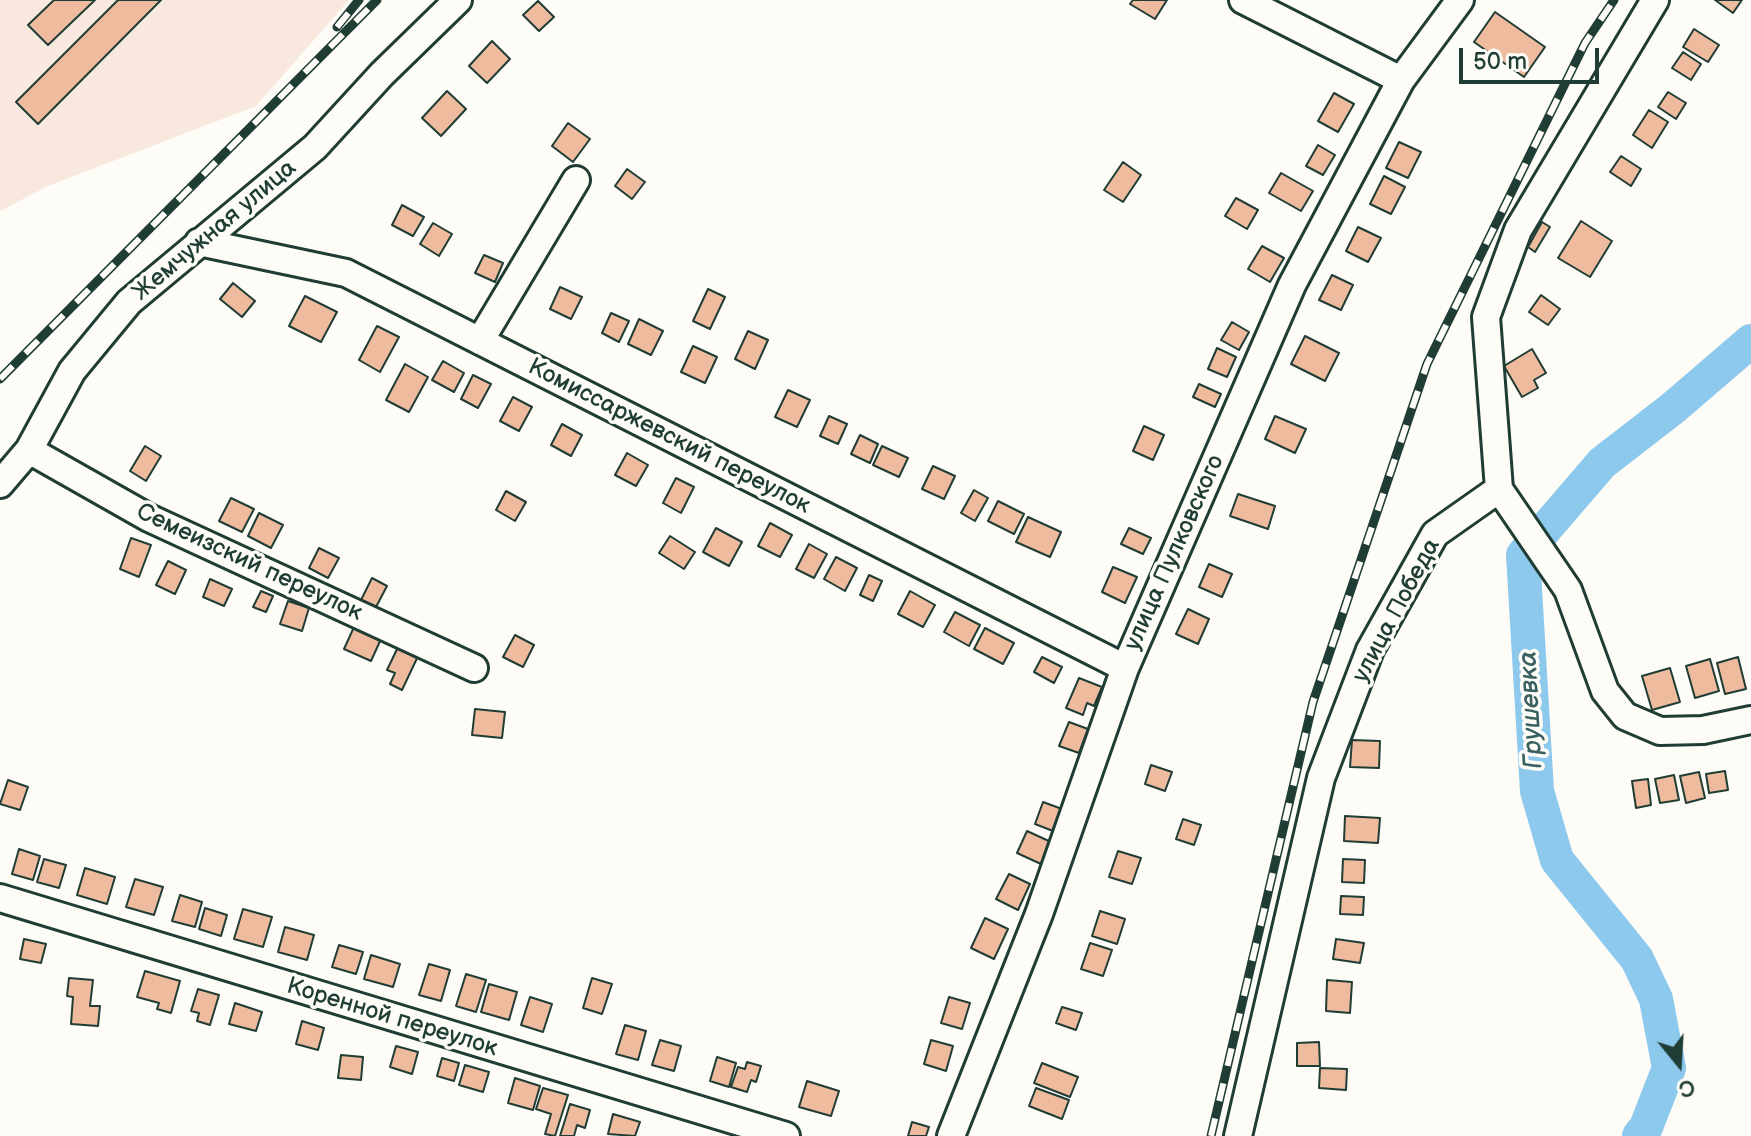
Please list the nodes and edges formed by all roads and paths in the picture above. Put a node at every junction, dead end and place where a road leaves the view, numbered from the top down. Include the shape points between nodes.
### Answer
1 (458, 0) edge
2 (1243, 0) edge
3 (1460, 0) edge
4 (1655, 0) edge
5 (1401, 80) junction
6 (576, 180) dead end
7 (199, 242) junction
8 (480, 341) junction
9 (29, 450) junction
10 (0, 484) edge
11 (1499, 489) junction
12 (474, 668) dead end
13 (1125, 668) junction
14 (1751, 720) edge
15 (0, 898) edge
16 (786, 1136) edge
17 (951, 1136) edge
18 (1238, 1136) edge

1 - 7 street, Жемчужная улица via 315,147
2 - 5 street
3 - 5 street, улица Пулковского
4 - 11 street via 1518,230 1486,317
5 - 13 street, улица Пулковского via 1292,285
6 - 8 street
7 - 8 street, Комиссаржевский переулок via 346,273
7 - 9 street, Жемчужная улица via 129,302 72,371
8 - 13 street, Комиссаржевский переулок
9 - 10 street, Жемчужная улица
9 - 12 street, Семеизский переулок via 149,518
11 - 14 street via 1568,590 1605,691 1625,716 1660,731 1703,730
11 - 18 street, улица Победа via 1435,534 1370,650 1321,778
13 - 17 street, улица Пулковского via 1039,914
15 - 16 street, Коренной переулок

